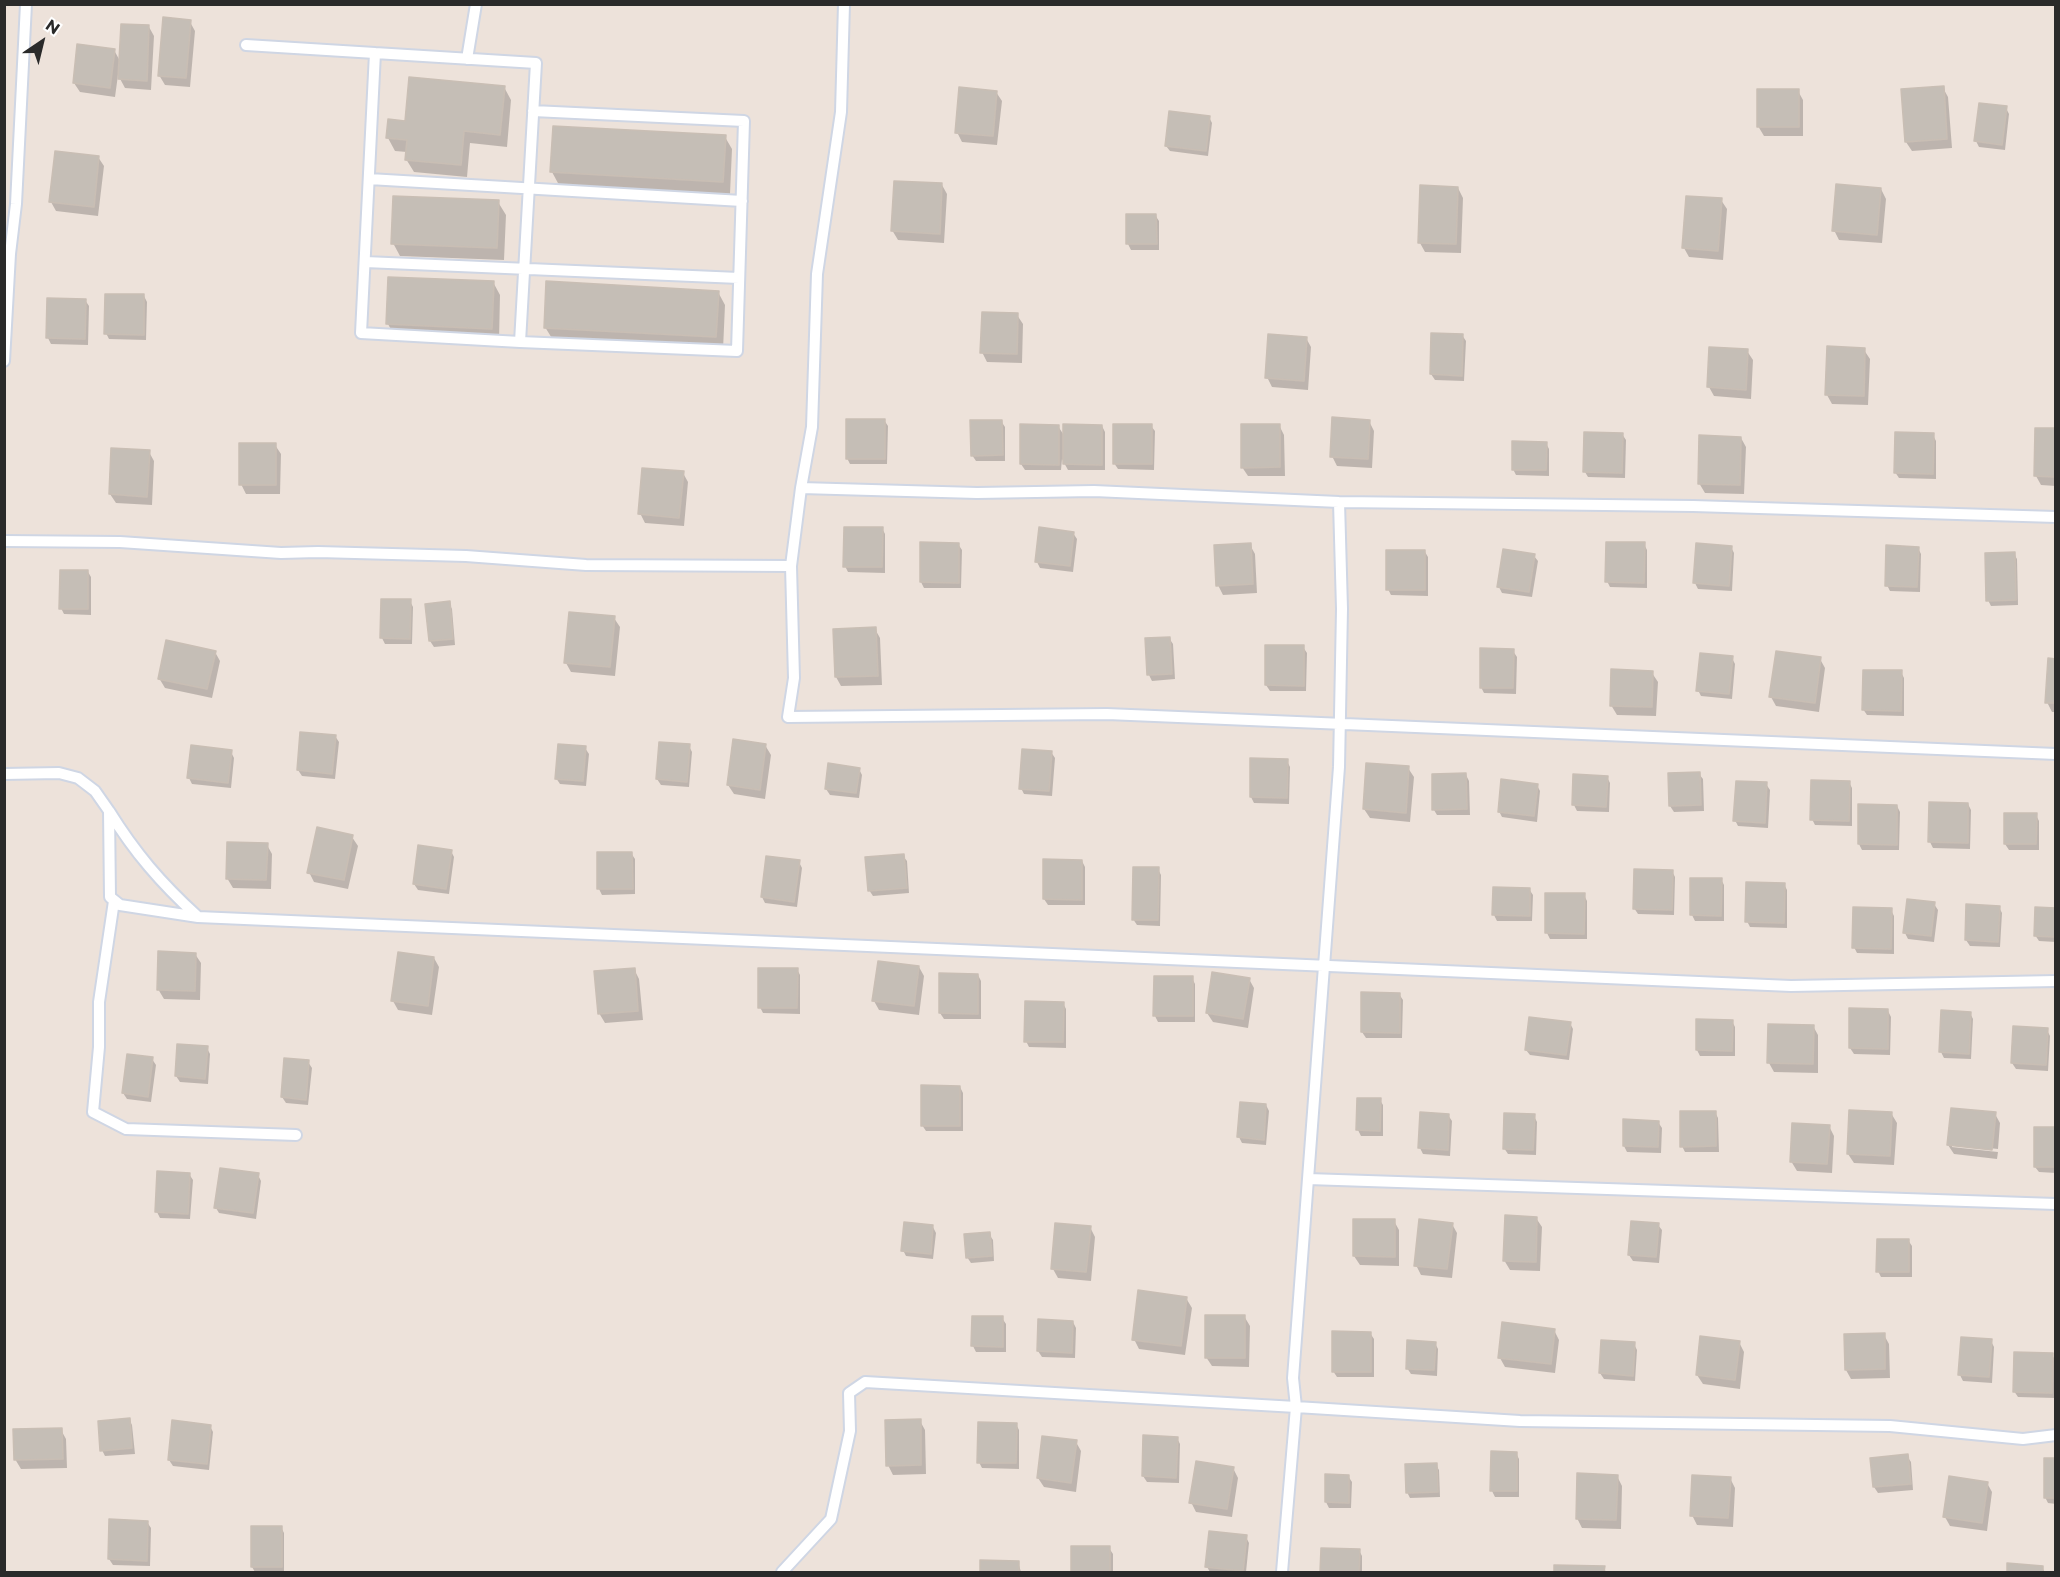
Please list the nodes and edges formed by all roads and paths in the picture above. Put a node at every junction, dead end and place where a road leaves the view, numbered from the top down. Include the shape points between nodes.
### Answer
1 (26, 4) edge
2 (476, 4) edge
3 (844, 4) edge
4 (246, 45) dead end
5 (375, 53) junction
6 (467, 59) junction
7 (533, 111) junction
8 (369, 179) junction
9 (528, 188) junction
10 (742, 201) junction
11 (7, 254) edge
12 (365, 262) junction
13 (524, 269) junction
14 (739, 278) junction
15 (519, 342) junction
16 (4, 361) edge
17 (801, 488) junction
18 (1339, 502) junction
19 (2055, 517) edge
20 (4, 541) edge
21 (791, 567) junction
22 (1340, 724) junction
23 (2055, 754) edge
24 (4, 774) edge
25 (109, 811) junction
26 (114, 901) junction
27 (198, 917) junction
28 (1325, 965) junction
29 (2055, 981) edge
30 (296, 1136) dead end
31 (1308, 1179) junction
32 (2055, 1204) edge
33 (1296, 1407) junction
34 (2055, 1435) edge
35 (782, 1572) edge
36 (1282, 1572) edge

1 - 11 lane via 16,204
2 - 6 lane
3 - 17 lane via 841,112 817,274 812,427
4 - 5 lane
5 - 6 lane
5 - 8 lane
6 - 7 lane via 536,63
7 - 9 lane
7 - 10 lane via 744,121
8 - 9 lane
8 - 12 lane
9 - 10 lane
9 - 13 lane
10 - 14 lane
11 - 16 lane
12 - 13 lane
12 - 15 lane via 361,333
13 - 14 lane
13 - 15 lane
14 - 15 lane via 737,351
17 - 18 lane via 977,493 1094,491
17 - 21 lane
18 - 19 lane via 1693,506
18 - 22 lane
20 - 21 lane via 120,542 281,553 466,556 586,566
21 - 22 lane via 794,678 788,717 1107,714
22 - 23 lane
22 - 28 lane
24 - 25 lane via 59,773 78,778 95,790
25 - 26 lane via 110,897
25 - 27 lane via 143,861
26 - 27 lane
26 - 30 lane via 99,1002 93,1112 126,1129
27 - 28 lane
28 - 29 lane via 1791,986
28 - 31 lane
31 - 32 lane
31 - 33 lane via 1293,1378
33 - 34 lane via 1520,1421 1890,1426 2023,1439
33 - 35 lane via 865,1382 849,1393 850,1431 831,1519
33 - 36 lane

